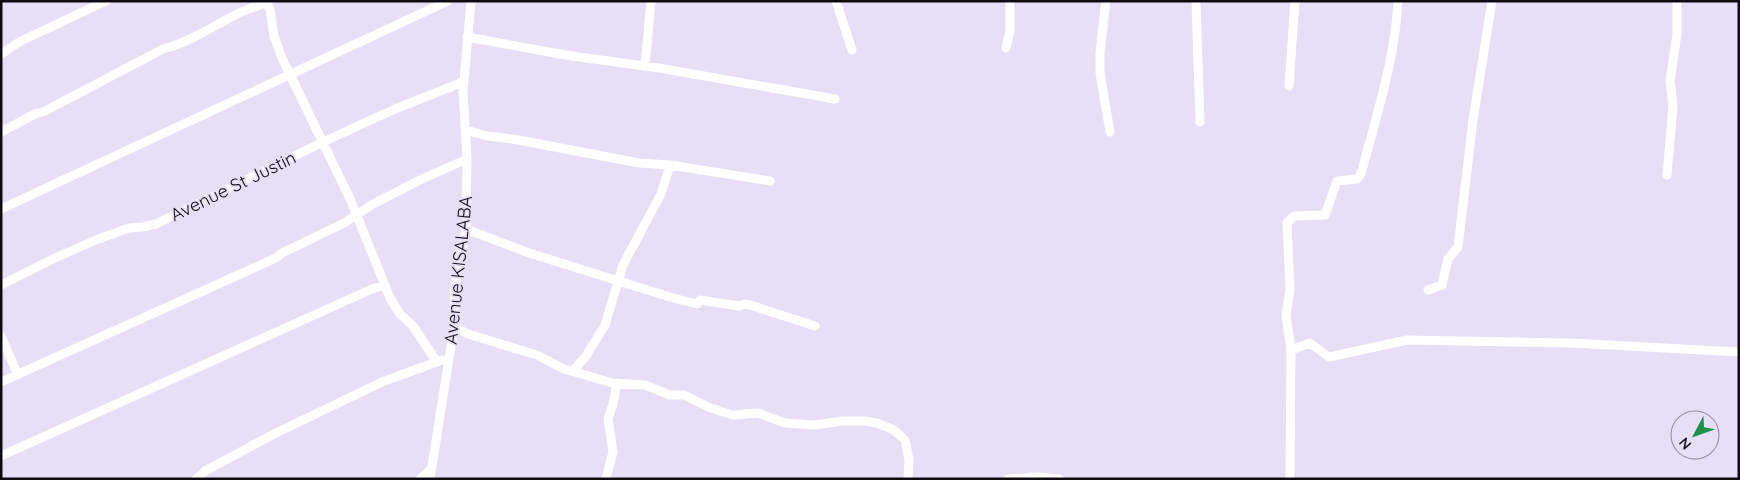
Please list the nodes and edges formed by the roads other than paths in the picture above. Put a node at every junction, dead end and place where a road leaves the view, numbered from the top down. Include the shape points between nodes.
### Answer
1 (106, 1) edge
2 (448, 1) edge
3 (472, 1) edge
4 (651, 1) edge
5 (836, 1) edge
6 (1010, 1) edge
7 (1106, 1) edge
8 (1196, 1) edge
9 (1294, 1) edge
10 (1398, 1) edge
11 (1492, 1) edge
12 (1677, 1) edge
13 (267, 2) edge
14 (467, 37) junction
15 (1006, 48) dead end
16 (852, 50) dead end
17 (1, 54) edge
18 (645, 66) junction
19 (290, 74) junction
20 (463, 82) junction
21 (1290, 86) dead end
22 (835, 99) dead end
23 (1200, 122) dead end
24 (466, 130) junction
25 (1, 132) edge
26 (1110, 132) dead end
27 (323, 142) junction
28 (467, 159) junction
29 (670, 165) junction
30 (1667, 175) dead end
31 (770, 181) dead end
32 (1, 209) edge
33 (357, 215) junction
34 (466, 228) junction
35 (618, 281) junction
36 (1, 285) edge
37 (385, 285) junction
38 (1428, 290) dead end
39 (815, 326) dead end
40 (454, 327) junction
41 (1, 336) edge
42 (1291, 350) junction
43 (1739, 352) edge
44 (449, 357) junction
45 (437, 362) junction
46 (573, 371) junction
47 (18, 375) junction
48 (1, 382) edge
49 (617, 383) junction
50 (1, 456) edge
51 (431, 469) junction
52 (196, 479) edge
53 (420, 479) edge
54 (430, 479) edge
55 (606, 479) edge
56 (908, 479) edge
57 (1008, 479) edge
58 (1059, 479) edge
59 (1290, 479) edge

1 - 17 street via 21,41
2 - 19 street
3 - 14 street, Avenue KISALABA
4 - 18 street
5 - 16 street
6 - 15 street via 1010,31
7 - 26 street via 1100,73
8 - 23 street
9 - 21 street
10 - 42 street via 1388,70 1361,174 1357,179 1337,182 1325,214 1294,216 1287,223 1290,289 1286,315
11 - 38 street via 1473,120 1458,247 1448,259 1442,285
12 - 30 street
13 - 19 street via 274,36
13 - 25 street via 163,49
14 - 18 street via 565,56
14 - 20 street, Avenue KISALABA
18 - 22 street
19 - 27 street
19 - 32 street
20 - 24 street, Avenue KISALABA
20 - 27 street, Avenue St Justin
24 - 28 street, Avenue KISALABA
24 - 29 street via 639,163
27 - 33 street
27 - 36 street, Avenue St Justin via 156,224 128,228 98,239
28 - 33 street via 420,180
28 - 34 street, Avenue KISALABA
29 - 31 street
29 - 35 street via 661,194 628,255
33 - 37 street
33 - 47 street via 276,258
34 - 35 street via 529,253
34 - 40 street, Avenue KISALABA via 455,288
35 - 39 street via 697,304 700,300 750,305
35 - 46 street via 605,325
37 - 45 street via 400,314 413,326
37 - 50 street
40 - 44 street, Avenue KISALABA
40 - 46 street via 537,355
41 - 47 street
42 - 43 street via 1310,343 1329,358 1407,340 1571,343
42 - 59 street
44 - 45 street
44 - 51 street, Avenue KISALABA
45 - 52 street via 382,382 274,434
46 - 49 street
47 - 48 street
49 - 55 street via 608,419 613,452
49 - 56 street via 645,385 670,395 684,395 733,415 758,413 784,423 877,423 894,430 906,440
51 - 53 street
51 - 54 street, Avenue KISALABA
57 - 58 street

